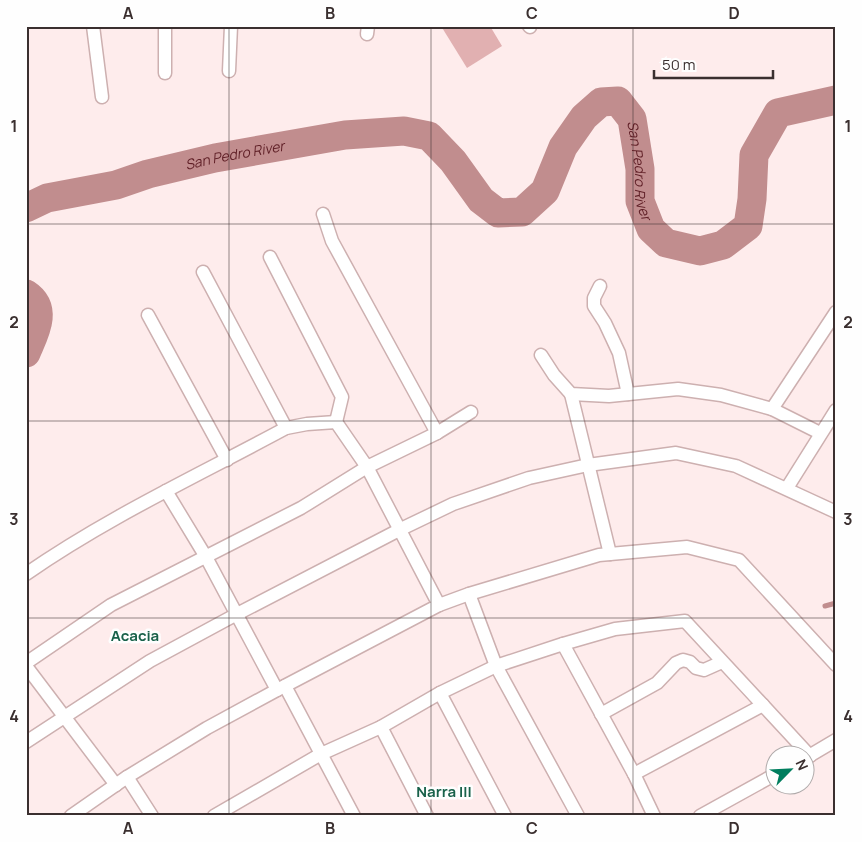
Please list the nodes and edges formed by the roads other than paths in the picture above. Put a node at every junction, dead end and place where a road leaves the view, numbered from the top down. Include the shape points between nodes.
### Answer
1 (93, 26) edge
2 (165, 26) edge
3 (230, 26) edge
4 (229, 71) dead end
5 (165, 73) dead end
6 (102, 97) dead end
7 (323, 214) dead end
8 (270, 256) dead end
9 (203, 272) dead end
10 (600, 286) dead end
11 (836, 312) edge
12 (148, 315) dead end
13 (541, 355) dead end
14 (572, 394) junction
15 (628, 394) junction
16 (772, 408) junction
17 (836, 410) edge
18 (471, 412) dead end
19 (336, 422) junction
20 (286, 428) junction
21 (437, 433) junction
22 (820, 433) junction
23 (228, 460) junction
24 (588, 465) junction
25 (367, 466) junction
26 (787, 488) junction
27 (166, 491) junction
28 (836, 512) edge
29 (401, 529) junction
30 (610, 554) junction
31 (206, 557) junction
32 (26, 574) edge
33 (469, 594) junction
34 (439, 605) junction
35 (237, 614) junction
36 (563, 644) junction
37 (722, 662) junction
38 (26, 664) edge
39 (836, 665) edge
40 (496, 666) junction
41 (281, 688) junction
42 (440, 693) junction
43 (763, 705) junction
44 (601, 714) junction
45 (65, 715) junction
46 (381, 727) junction
47 (836, 740) edge
48 (26, 742) edge
49 (795, 744) edge
50 (321, 754) junction
51 (814, 754) edge
52 (634, 774) junction
53 (122, 781) junction
54 (764, 781) edge
55 (72, 815) edge
56 (152, 816) edge
57 (214, 816) edge
58 (354, 816) edge
59 (427, 816) edge
60 (505, 816) edge
61 (578, 816) edge
62 (654, 816) edge
63 (700, 816) edge

1 - 6 street
2 - 5 street
3 - 4 street
7 - 21 street via 332,241
8 - 19 street via 342,397
9 - 20 street
10 - 15 street via 594,306 619,353
11 - 16 street
12 - 23 street
13 - 14 street
14 - 15 street
14 - 24 street
15 - 16 street via 678,389 721,395
16 - 22 street
17 - 22 street
18 - 21 street
19 - 20 street
19 - 25 street
20 - 23 street
21 - 25 street
22 - 26 street
23 - 27 street
24 - 26 street via 676,454 736,466
24 - 29 street via 529,478 453,504
24 - 30 street
25 - 29 street
25 - 31 street via 301,508
26 - 28 street
27 - 31 street
27 - 32 street
29 - 34 street
29 - 35 street
30 - 33 street
30 - 39 street via 687,547 739,560
31 - 35 street
31 - 38 street via 112,605
33 - 34 street
33 - 40 street
34 - 41 street
35 - 41 street
35 - 45 street via 150,661
36 - 37 street via 615,629 685,622
36 - 40 street
36 - 44 street
37 - 43 street
37 - 44 street via 704,670 683,660 676,663 657,683
38 - 45 street
40 - 42 street
40 - 61 street
41 - 50 street
41 - 53 street via 207,728
42 - 46 street
42 - 60 street
43 - 49 street
43 - 52 street
44 - 52 street
45 - 48 street
45 - 53 street
46 - 50 street
46 - 59 street
47 - 51 street
50 - 57 street
50 - 58 street
52 - 62 street
53 - 55 street
53 - 56 street
54 - 63 street

